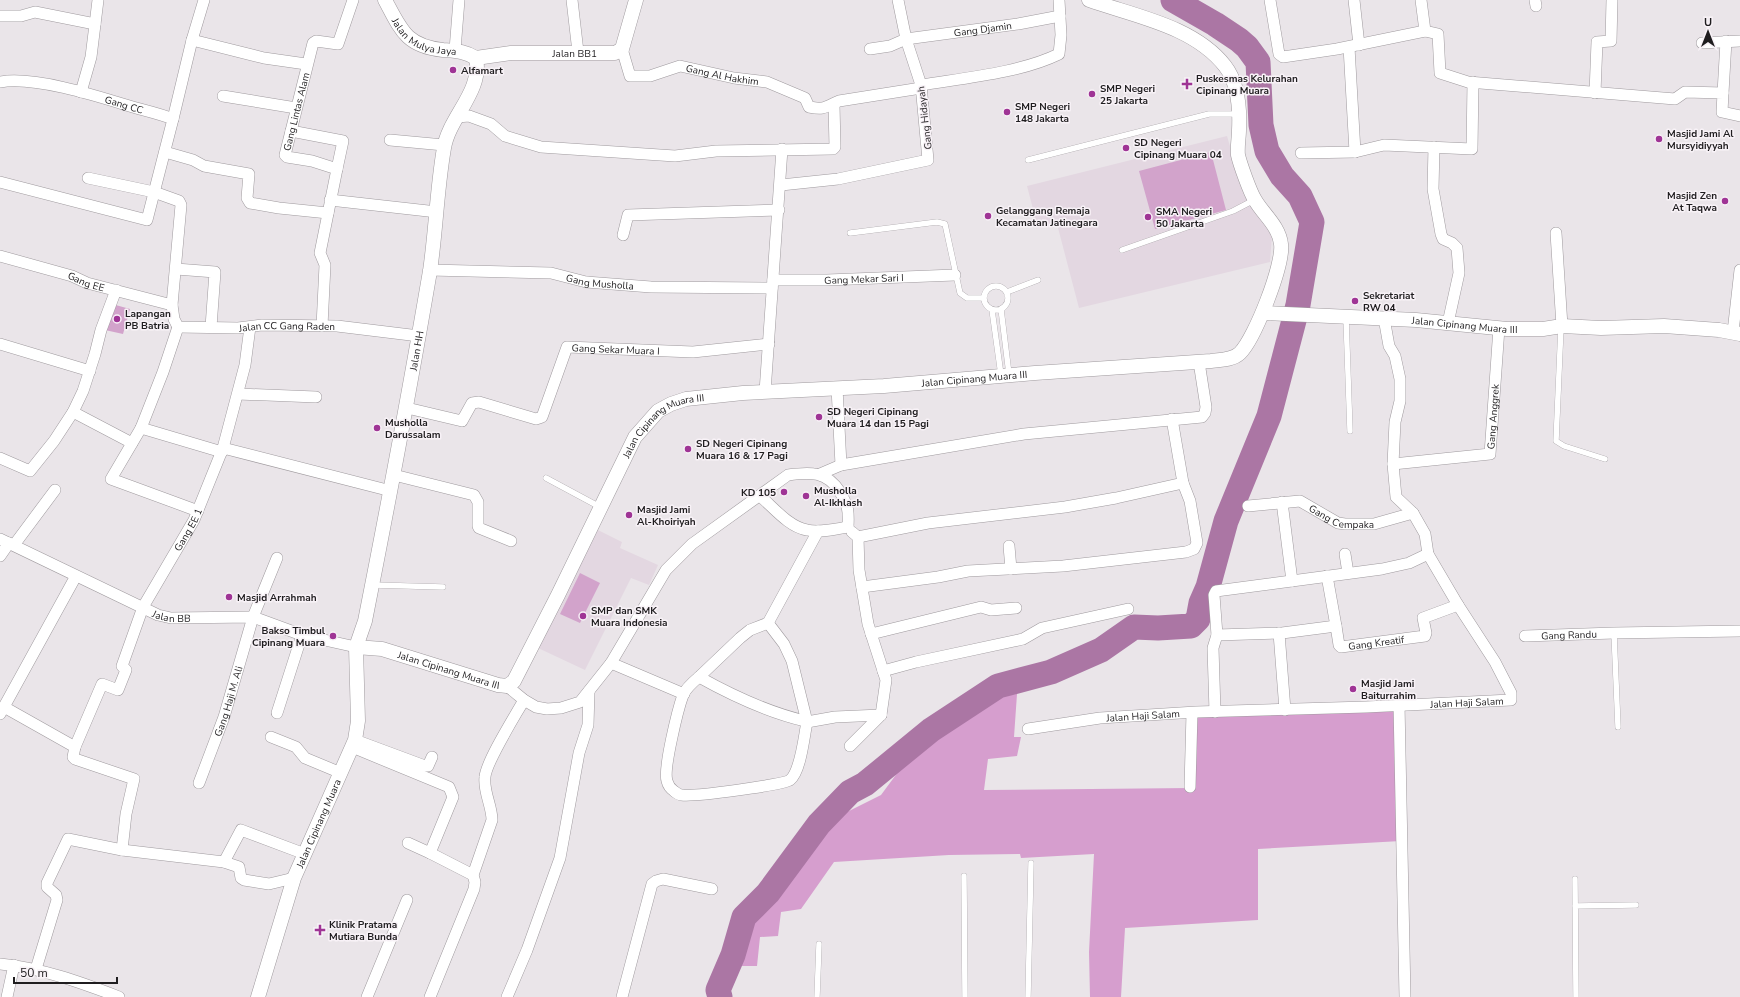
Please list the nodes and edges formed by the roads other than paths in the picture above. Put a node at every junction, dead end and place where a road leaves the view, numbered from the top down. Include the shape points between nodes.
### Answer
1 (98, 0) edge
2 (204, 0) edge
3 (353, 0) edge
4 (385, 0) edge
5 (459, 0) edge
6 (572, 0) edge
7 (636, 0) edge
8 (898, 0) edge
9 (1059, 0) edge
10 (1089, 0) edge
11 (1270, 0) edge
12 (1354, 0) edge
13 (1421, 0) edge
14 (1612, 0) edge
15 (0, 16) edge
16 (1060, 16) junction
17 (95, 24) junction
18 (1425, 31) junction
19 (906, 39) junction
20 (192, 40) junction
21 (1726, 41) junction
22 (1740, 41) edge
23 (1702, 43) dead end
24 (1354, 46) junction
25 (622, 49) junction
26 (870, 49) dead end
27 (455, 50) junction
28 (578, 52) junction
29 (476, 58) junction
30 (306, 64) junction
31 (0, 82) edge
32 (1473, 82) junction
33 (921, 87) junction
34 (81, 92) junction
35 (1595, 93) junction
36 (1723, 93) junction
37 (223, 96) dead end
38 (834, 105) junction
39 (296, 108) junction
40 (1240, 114) junction
41 (1740, 116) edge
42 (457, 117) junction
43 (173, 119) junction
44 (291, 130) junction
45 (390, 140) dead end
46 (444, 145) junction
47 (1434, 147) junction
48 (782, 149) junction
49 (165, 152) junction
50 (1355, 152) junction
51 (1301, 154) dead end
52 (1028, 160) dead end
53 (337, 168) junction
54 (88, 178) dead end
55 (0, 182) edge
56 (780, 185) junction
57 (154, 192) junction
58 (330, 200) junction
59 (1254, 200) junction
60 (779, 210) junction
61 (437, 212) junction
62 (328, 213) junction
63 (850, 233) dead end
64 (1556, 233) dead end
65 (623, 235) dead end
66 (1122, 250) dead end
67 (0, 256) edge
68 (176, 269) junction
69 (430, 270) junction
70 (1740, 270) edge
71 (955, 275) junction
72 (1038, 280) dead end
73 (772, 284) junction
74 (116, 290) junction
75 (1007, 292) junction
76 (984, 298) junction
77 (172, 305) junction
78 (1002, 309) junction
79 (992, 310) junction
80 (1266, 314) junction
81 (1346, 318) junction
82 (1384, 318) junction
83 (1448, 324) junction
84 (322, 326) junction
85 (1562, 326) junction
86 (178, 327) junction
87 (211, 327) junction
88 (250, 327) junction
89 (1499, 328) junction
90 (1736, 333) edge
91 (419, 336) junction
92 (0, 344) edge
93 (769, 344) junction
94 (1199, 362) junction
95 (90, 371) junction
96 (1005, 376) junction
97 (838, 388) junction
98 (765, 392) junction
99 (238, 394) junction
100 (316, 397) dead end
101 (407, 408) junction
102 (73, 412) junction
103 (1172, 419) junction
104 (141, 428) junction
105 (1350, 431) dead end
106 (132, 442) junction
107 (223, 450) junction
108 (0, 458) edge
109 (1605, 459) dead end
110 (1393, 464) junction
111 (841, 465) junction
112 (820, 474) junction
113 (394, 475) junction
114 (546, 478) dead end
115 (1183, 483) junction
116 (55, 490) dead end
117 (391, 492) junction
118 (760, 496) junction
119 (1282, 502) junction
120 (1248, 506) dead end
121 (601, 508) junction
122 (198, 511) junction
123 (1413, 513) junction
124 (848, 527) junction
125 (818, 531) junction
126 (858, 537) junction
127 (511, 541) dead end
128 (8, 542) edge
129 (1009, 546) dead end
130 (1345, 554) dead end
131 (1428, 554) junction
132 (0, 556) edge
133 (277, 558) dead end
134 (1011, 569) junction
135 (1348, 573) junction
136 (76, 576) junction
137 (1327, 576) junction
138 (1292, 581) junction
139 (372, 584) junction
140 (443, 587) dead end
141 (862, 587) junction
142 (1458, 605) junction
143 (143, 607) junction
144 (1016, 608) dead end
145 (1128, 609) dead end
146 (253, 617) junction
147 (768, 622) junction
148 (1336, 626) junction
149 (1740, 631) edge
150 (1279, 633) junction
151 (1614, 633) junction
152 (871, 634) junction
153 (302, 635) junction
154 (1217, 635) junction
155 (1525, 636) dead end
156 (356, 647) junction
157 (611, 663) junction
158 (883, 672) junction
159 (699, 677) junction
160 (507, 686) junction
161 (589, 692) junction
162 (684, 694) junction
163 (524, 700) junction
164 (1399, 704) junction
165 (1285, 710) junction
166 (2, 711) edge
167 (1215, 712) junction
168 (277, 713) dead end
169 (1192, 713) junction
170 (880, 715) junction
171 (806, 722) junction
172 (1618, 728) dead end
173 (1028, 729) dead end
174 (271, 737) dead end
175 (353, 743) junction
176 (850, 746) dead end
177 (75, 747) junction
178 (432, 757) dead end
179 (341, 773) junction
180 (199, 782) dead end
181 (1190, 787) dead end
182 (408, 843) dead end
183 (122, 850) junction
184 (430, 853) junction
185 (305, 854) junction
186 (224, 862) junction
187 (1031, 863) dead end
188 (473, 875) junction
189 (964, 876) dead end
190 (294, 878) junction
191 (1575, 879) dead end
192 (712, 889) dead end
193 (407, 900) dead end
194 (1636, 905) dead end
195 (1575, 906) junction
196 (819, 944) dead end
197 (0, 964) edge
198 (14, 965) junction
199 (36, 969) junction
200 (100, 994) edge
201 (7, 997) edge
202 (119, 997) edge
203 (258, 997) edge
204 (367, 997) edge
205 (430, 997) edge
206 (508, 997) edge
207 (622, 997) edge
208 (817, 997) edge
209 (965, 997) edge
210 (1028, 997) edge
211 (1405, 997) edge
212 (1576, 997) edge

1 - 17 street
2 - 20 street
3 - 30 street, Gang Lintas Alam via 338,44 314,41
4 - 27 street, Jalan Mulya Jaya via 405,35 412,41 434,48
5 - 27 street
6 - 28 street
7 - 25 street
8 - 19 street, Gang Hidayah
9 - 16 street
10 - 40 street via 1172,29 1210,50 1227,68 1236,89
11 - 24 street via 1280,56
12 - 24 street
13 - 18 street
14 - 35 street via 1611,41 1597,42
15 - 17 street via 22,16 35,12
16 - 19 street, Gang Djamin
16 - 33 street via 1059,54 1040,62
17 - 34 street via 91,57
18 - 24 street
18 - 32 street via 1438,34 1440,73
19 - 26 street, Gang Djamin via 890,46
19 - 33 street, Gang Hidayah
20 - 30 street via 264,58
20 - 43 street
21 - 22 street
21 - 23 street
21 - 36 street
24 - 50 street
25 - 28 street, Jalan BB1 via 615,53
25 - 38 street, Gang Al Hakhim via 630,76 650,76 680,66 734,78 767,82 805,98 809,107 821,109
27 - 29 street, Jalan Mulya Jaya
28 - 29 street, Jalan BB1 via 511,53
29 - 42 street, Jalan HH via 478,66 474,81
30 - 39 street, Gang Lintas Alam
31 - 34 street, Gang CC via 37,83
32 - 35 street
32 - 47 street via 1472,149
33 - 38 street via 839,101
33 - 56 street, Gang Hidayah via 928,160 838,179
34 - 43 street, Gang CC
35 - 36 street via 1675,99 1685,92
36 - 41 street via 1722,112
37 - 39 street
38 - 48 street via 833,149
39 - 44 street, Gang Lintas Alam
40 - 52 lane via 1209,114
40 - 59 street via 1238,154
42 - 46 street, Jalan HH
42 - 48 street via 469,116 491,124 505,136 541,147 675,156 716,151
43 - 49 street
44 - 53 street via 343,141
44 - 53 street, Gang Lintas Alam via 285,157 312,160
45 - 46 street
46 - 61 street, Jalan HH
47 - 50 street via 1384,145
47 - 83 street via 1433,188 1441,234 1443,239 1457,248 1459,273
48 - 56 street
49 - 57 street
49 - 62 street via 204,166 249,174 247,198 250,203
50 - 51 street
53 - 58 street
54 - 57 street
55 - 57 street via 147,220
56 - 60 street
57 - 68 street via 179,201 181,205
58 - 61 street
58 - 62 street
59 - 66 lane via 1233,211
59 - 80 street via 1275,229 1281,244
60 - 65 street via 660,216 628,215
60 - 73 street
61 - 69 street, Jalan HH
62 - 84 street via 320,255 326,265
63 - 71 lane via 937,222 945,224
64 - 85 street
67 - 74 street, Gang EE
68 - 77 street
68 - 87 street via 215,272
69 - 73 street, Gang Musholla via 551,273 586,282 651,287
69 - 91 street, Jalan HH
70 - 90 street
71 - 73 street, Gang Mekar Sari I
71 - 76 lane via 962,296
72 - 75 lane
73 - 93 street
74 - 77 street, Gang EE
74 - 95 street via 101,330
75 - 76 lane via 1000,286 990,286
75 - 78 lane via 1008,302
76 - 79 lane
77 - 86 street
78 - 79 lane
78 - 96 lane
79 - 96 lane
80 - 81 street, Jalan Cipinang Muara III
80 - 94 street, Jalan Cipinang Muara III via 1240,354 1232,358
81 - 82 street, Jalan Cipinang Muara III
81 - 105 lane
82 - 83 street, Jalan Cipinang Muara III
82 - 110 street, Jalan Haji Salam via 1389,346 1395,356 1400,379
83 - 89 street, Jalan Cipinang Muara III
84 - 88 street, Jalan CC Gang Raden
84 - 91 street, Jalan CC Gang Raden
85 - 89 street, Jalan Cipinang Muara III via 1543,329
85 - 90 street, Jalan Cipinang Muara III via 1664,326
85 - 109 lane via 1556,441
86 - 87 street, Jalan CC Gang Raden
86 - 104 street
87 - 88 street, Jalan CC Gang Raden
88 - 99 street, Gang EE 1
89 - 110 street, Gang Anggrek via 1490,454
91 - 101 street, Jalan HH
92 - 95 street
93 - 98 street
93 - 101 street, Gang Sekar Muara I via 693,352 567,347 542,417 536,419 478,402 472,403 462,421
94 - 96 street, Jalan Cipinang Muara III
94 - 103 street via 1206,407 1204,416
95 - 102 street
96 - 97 street, Jalan Cipinang Muara III
97 - 98 street, Jalan Cipinang Muara III
97 - 111 street
98 - 121 street, Jalan Cipinang Muara III via 686,399 658,411 635,437
99 - 100 street
99 - 107 street, Gang EE 1
101 - 113 street, Jalan HH
102 - 106 street
102 - 108 street via 32,470
103 - 111 street via 1024,434
103 - 115 street
104 - 106 street
104 - 107 street
106 - 122 street via 111,479
107 - 117 street via 310,469
107 - 122 street, Gang EE 1
110 - 123 street, Jalan Haji Salam via 1396,497
111 - 112 street
112 - 118 street via 807,472 788,475
112 - 124 street via 829,478 846,502 849,511
113 - 117 street, Jalan HH
113 - 127 street via 474,495 478,502 479,528
114 - 121 lane
115 - 126 street via 1072,506 928,523
115 - 134 street via 1190,501 1197,543 1194,549 1063,566
116 - 128 street
117 - 139 street, Jalan HH
118 - 125 street via 796,527
118 - 157 street via 692,544 666,570
119 - 120 street, Gang Cempaka
119 - 123 street, Gang Cempaka via 1300,502 1338,523 1345,524 1374,524
119 - 138 street
121 - 160 street, Jalan Cipinang Muara III via 528,657 514,682
122 - 143 street, Gang EE 1
123 - 131 street, Jalan Haji Salam via 1425,534
124 - 125 street
124 - 126 street
125 - 147 street
126 - 141 street
128 - 132 street
128 - 136 street, Jalan BB
129 - 134 street
130 - 135 street
131 - 135 street via 1409,563
131 - 142 street, Jalan Haji Salam
133 - 146 street, Gang Haji M. Ali
134 - 141 street via 968,571
135 - 137 street
136 - 143 street, Jalan BB
136 - 166 street
137 - 138 street
137 - 148 street
138 - 154 street via 1216,591 1214,595
139 - 140 lane
139 - 156 street, Jalan HH via 365,621
141 - 152 street
142 - 148 street, Gang Kreatif via 1423,618 1425,636 1341,647 1338,645
142 - 164 street, Jalan Haji Salam via 1495,662 1511,693 1511,700
143 - 146 street, Jalan BB via 171,618
143 - 177 street, Gang EE 1 via 122,666 126,670 118,690 102,684
144 - 152 street via 990,610 981,607
145 - 158 street via 1042,628 1023,639 916,662
146 - 153 street, Jalan BB
146 - 180 street, Gang Haji M. Ali via 224,716
147 - 159 street via 750,630
147 - 171 street via 784,644 792,661
148 - 150 street
149 - 151 street, Gang Randu
150 - 154 street
150 - 165 street
151 - 155 street, Gang Randu
151 - 172 lane
152 - 158 street
153 - 156 street, Jalan BB
153 - 168 street
154 - 167 street via 1213,648
156 - 160 street, Jalan Cipinang Muara III via 382,649
156 - 175 street, Jalan Cipinang Muara via 358,721
157 - 161 street
157 - 162 street
158 - 170 street via 886,680
159 - 162 street
159 - 171 street via 745,701
160 - 163 street
161 - 163 street via 580,702 561,708 541,708
161 - 206 street via 588,725 578,753 560,858
162 - 171 street via 667,772 670,786 682,795 760,788 790,780 795,774
163 - 188 street via 487,768 485,784 492,820
164 - 165 street, Jalan Haji Salam
164 - 211 street
165 - 167 street, Jalan Haji Salam
166 - 177 street
167 - 169 street, Jalan Haji Salam
169 - 173 street, Jalan Haji Salam via 1100,718
169 - 181 street
170 - 171 street via 835,717
170 - 176 street
174 - 179 street via 296,747 304,758
175 - 178 street via 425,766 428,766
175 - 179 street, Jalan Cipinang Muara
175 - 184 street via 453,791 454,797
177 - 183 street via 75,759 134,779 126,814
179 - 185 street, Jalan Cipinang Muara
182 - 184 street
183 - 186 street
183 - 199 street via 71,838 65,841 47,883 47,887 56,894 57,900
184 - 188 street
185 - 186 street via 241,830
185 - 190 street, Jalan Cipinang Muara
186 - 190 street via 239,867 241,878 244,880 269,884
187 - 210 lane
188 - 205 street via 474,890
189 - 209 lane
190 - 203 street, Jalan Cipinang Muara
191 - 195 lane
192 - 207 street via 663,880 652,884
193 - 204 street
194 - 195 lane
195 - 212 lane
196 - 208 lane
197 - 198 street
198 - 199 street
198 - 201 street
199 - 200 street
200 - 202 street

